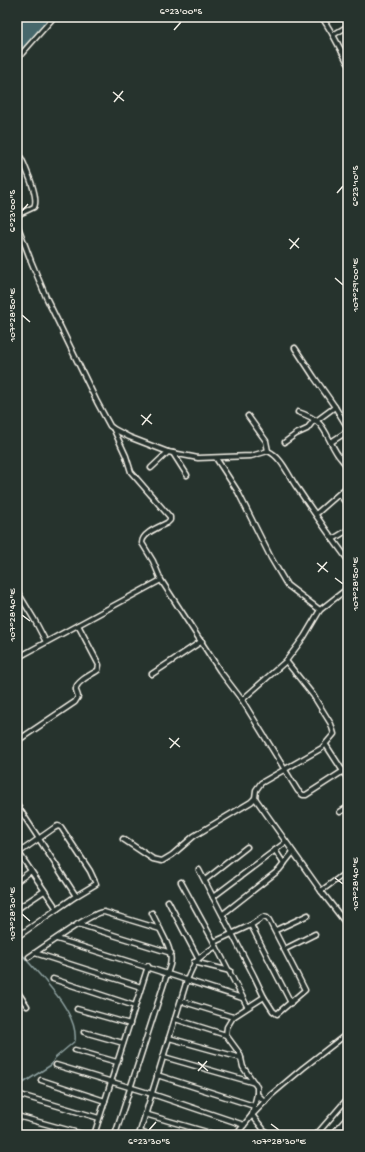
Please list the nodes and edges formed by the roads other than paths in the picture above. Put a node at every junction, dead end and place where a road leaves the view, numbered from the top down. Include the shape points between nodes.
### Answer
1 (54, 17) edge
2 (322, 17) edge
3 (348, 26) edge
4 (333, 35) junction
5 (348, 48) edge
6 (342, 52) junction
7 (17, 59) edge
8 (348, 62) edge
9 (17, 150) edge
10 (17, 217) edge
11 (17, 224) edge
12 (295, 348) dead end
13 (334, 407) junction
14 (298, 412) dead end
15 (248, 416) dead end
16 (315, 420) junction
17 (348, 428) edge
18 (114, 429) junction
19 (348, 431) edge
20 (285, 442) dead end
21 (331, 442) junction
22 (268, 451) junction
23 (168, 452) junction
24 (173, 453) junction
25 (216, 458) junction
26 (151, 468) dead end
27 (348, 468) edge
28 (187, 475) dead end
29 (348, 486) edge
30 (341, 496) dead end
31 (348, 506) edge
32 (316, 514) junction
33 (348, 530) edge
34 (333, 539) junction
35 (348, 560) edge
36 (161, 580) junction
37 (348, 588) edge
38 (17, 591) edge
39 (320, 610) junction
40 (78, 625) junction
41 (202, 641) junction
42 (46, 642) junction
43 (17, 658) edge
44 (286, 660) junction
45 (152, 674) dead end
46 (242, 700) junction
47 (17, 741) edge
48 (326, 745) junction
49 (17, 758) edge
50 (17, 764) edge
51 (348, 768) edge
52 (284, 769) junction
53 (343, 771) junction
54 (348, 779) edge
55 (255, 798) junction
56 (17, 805) edge
57 (348, 807) edge
58 (340, 812) dead end
59 (40, 839) junction
60 (123, 840) dead end
61 (286, 842) junction
62 (247, 847) dead end
63 (275, 850) junction
64 (293, 852) junction
65 (18, 854) edge
66 (284, 864) junction
67 (199, 870) dead end
68 (348, 871) edge
69 (31, 872) junction
70 (205, 880) junction
71 (17, 881) edge
72 (181, 882) dead end
73 (44, 891) junction
74 (321, 891) junction
75 (76, 896) junction
76 (213, 896) junction
77 (168, 901) dead end
78 (17, 909) edge
79 (57, 909) junction
80 (152, 913) dead end
81 (223, 914) junction
82 (308, 915) dead end
83 (78, 924) junction
84 (251, 925) junction
85 (348, 926) edge
86 (160, 929) junction
87 (276, 930) junction
88 (232, 933) junction
89 (315, 934) dead end
90 (17, 937) edge
91 (57, 939) junction
92 (215, 944) junction
93 (285, 948) junction
94 (35, 953) junction
95 (171, 953) junction
96 (29, 957) dead end
97 (198, 958) junction
98 (194, 962) junction
99 (148, 966) junction
100 (230, 971) junction
101 (167, 974) junction
102 (53, 979) dead end
103 (187, 980) junction
104 (141, 987) junction
105 (17, 991) edge
106 (264, 997) junction
107 (242, 998) junction
108 (181, 1001) junction
109 (291, 1003) junction
110 (27, 1006) dead end
111 (135, 1006) junction
112 (247, 1006) junction
113 (77, 1009) dead end
114 (233, 1017) junction
115 (175, 1019) junction
116 (130, 1024) junction
117 (84, 1032) dead end
118 (346, 1034) edge
119 (226, 1035) junction
120 (169, 1038) junction
121 (348, 1040) edge
122 (124, 1043) junction
123 (75, 1050) dead end
124 (164, 1056) junction
125 (241, 1058) junction
126 (117, 1062) junction
127 (56, 1065) dead end
128 (158, 1075) junction
129 (41, 1080) dead end
130 (111, 1082) junction
131 (255, 1083) junction
132 (131, 1087) junction
133 (17, 1094) edge
134 (152, 1094) junction
135 (257, 1094) junction
136 (348, 1098) edge
137 (105, 1101) junction
138 (265, 1102) junction
139 (254, 1106) junction
140 (145, 1114) junction
141 (252, 1115) junction
142 (17, 1116) edge
143 (348, 1117) edge
144 (100, 1118) junction
145 (244, 1125) junction
146 (339, 1127) junction
147 (348, 1127) edge
148 (139, 1134) edge
149 (86, 1135) edge
150 (94, 1135) edge
151 (115, 1135) edge
152 (149, 1135) edge
153 (216, 1135) edge
154 (236, 1135) edge
155 (268, 1135) edge
156 (316, 1135) edge
157 (332, 1135) edge

1 - 7 street
2 - 4 street
3 - 4 street
4 - 6 street
5 - 6 street
6 - 8 street
9 - 10 street via 36,201 34,207 18,214
11 - 18 street via 46,297 97,402
12 - 13 street
13 - 16 street
13 - 17 street
14 - 16 street
15 - 22 street via 266,441
16 - 20 street via 307,429
16 - 21 street via 325,430
18 - 23 street
18 - 36 street via 131,472 170,517 167,523 142,540
19 - 21 street
21 - 27 street
22 - 25 street via 251,456
22 - 32 street via 275,455
23 - 24 street
23 - 26 street
24 - 25 street via 198,458
24 - 28 street
25 - 39 street via 238,492 287,585
29 - 32 street
30 - 31 street
32 - 34 street
33 - 34 street
34 - 35 street
36 - 40 street
36 - 41 street
37 - 39 street
38 - 42 street
39 - 44 street via 301,642
40 - 42 street
40 - 47 street via 99,665 98,670 76,686 78,697 75,702
41 - 45 street
41 - 46 street
42 - 43 street
44 - 46 street
44 - 48 street via 310,689 334,730 333,738
46 - 52 street
48 - 52 street
48 - 53 street
49 - 50 street
51 - 53 street
52 - 53 street via 303,795
52 - 55 street via 261,784 256,790
53 - 54 street
55 - 60 street via 194,836 162,860 153,859
55 - 61 street
56 - 59 street
57 - 58 street
59 - 65 street
59 - 75 street
59 - 75 street via 60,826 90,872 96,884
61 - 63 street
61 - 64 street
62 - 70 street
63 - 66 street
63 - 76 street
64 - 66 street
64 - 74 street
65 - 69 street
66 - 81 street
67 - 70 street
68 - 74 street
69 - 71 street
69 - 73 street
70 - 76 street
72 - 92 street
73 - 78 street
73 - 79 street
74 - 85 street
75 - 79 street
76 - 81 street
77 - 97 street
79 - 90 street
80 - 86 street
81 - 88 street
82 - 87 street
83 - 86 street via 104,912
83 - 91 street
83 - 95 street
84 - 87 street via 263,917 267,918
84 - 88 street
84 - 109 street
86 - 95 street
87 - 93 street
88 - 92 street
88 - 106 street
89 - 93 street
91 - 94 street
91 - 99 street
92 - 97 street
92 - 100 street
93 - 109 street via 305,990
94 - 96 street
94 - 104 street
95 - 101 street
97 - 98 street
98 - 100 street
98 - 103 street
99 - 101 street
99 - 104 street
100 - 107 street
101 - 103 street
101 - 132 street
102 - 111 street
103 - 107 street
103 - 108 street
104 - 111 street
105 - 110 street
106 - 109 street via 275,1014
106 - 112 street
107 - 112 street
108 - 114 street
108 - 115 street
111 - 116 street
112 - 114 street
113 - 116 street
114 - 119 street
115 - 119 street
115 - 120 street
116 - 122 street
117 - 122 street
118 - 121 street
118 - 138 street
119 - 125 street
120 - 124 street
120 - 125 street
122 - 126 street
123 - 126 street
124 - 128 street
124 - 131 street
125 - 131 street via 243,1067
126 - 130 street
127 - 130 street
128 - 134 street
128 - 139 street
129 - 137 street
130 - 132 street
130 - 137 street
131 - 135 street
132 - 134 street
132 - 151 street
133 - 144 street
134 - 140 street
134 - 145 street
135 - 138 street
135 - 139 street
136 - 156 street
137 - 144 street
138 - 141 street
139 - 141 street
140 - 148 street
140 - 153 street
141 - 145 street
141 - 155 street
142 - 149 street
143 - 146 street
144 - 150 street
145 - 154 street
146 - 147 street
146 - 157 street
148 - 152 street

